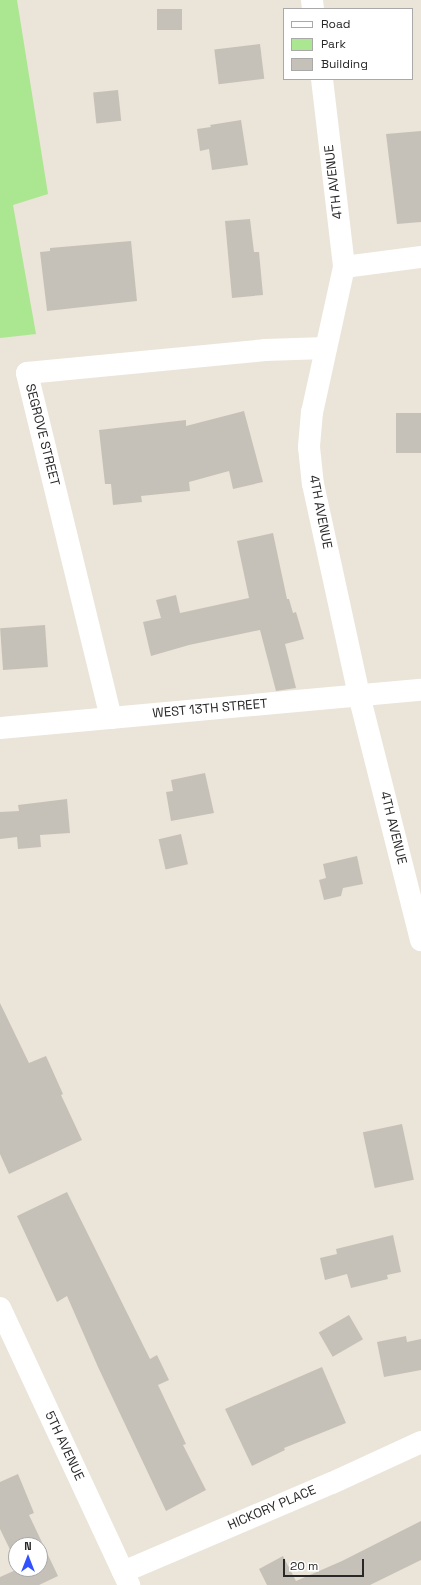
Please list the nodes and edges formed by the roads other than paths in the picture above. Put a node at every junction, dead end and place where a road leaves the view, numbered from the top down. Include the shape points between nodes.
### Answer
1 (322, 80) edge
2 (421, 257) edge
3 (344, 267) junction
4 (326, 348) junction
5 (421, 690) edge
6 (359, 695) junction
7 (111, 718) junction
8 (0, 728) edge
9 (421, 940) edge
10 (0, 1308) edge
11 (421, 1442) edge
12 (126, 1579) edge

1 - 3 street, 4TH AVENUE
2 - 3 street
3 - 4 street, 4TH AVENUE
4 - 6 street, 4TH AVENUE via 312,412 312,484
4 - 7 street, SEGROVE STREET via 265,350 27,373
5 - 6 street, WEST 13TH STREET
6 - 7 street, WEST 13TH STREET
6 - 9 street, 4TH AVENUE
7 - 8 street, WEST 13TH STREET
10 - 12 street, 5TH AVENUE
11 - 12 street, HICKORY PLACE

